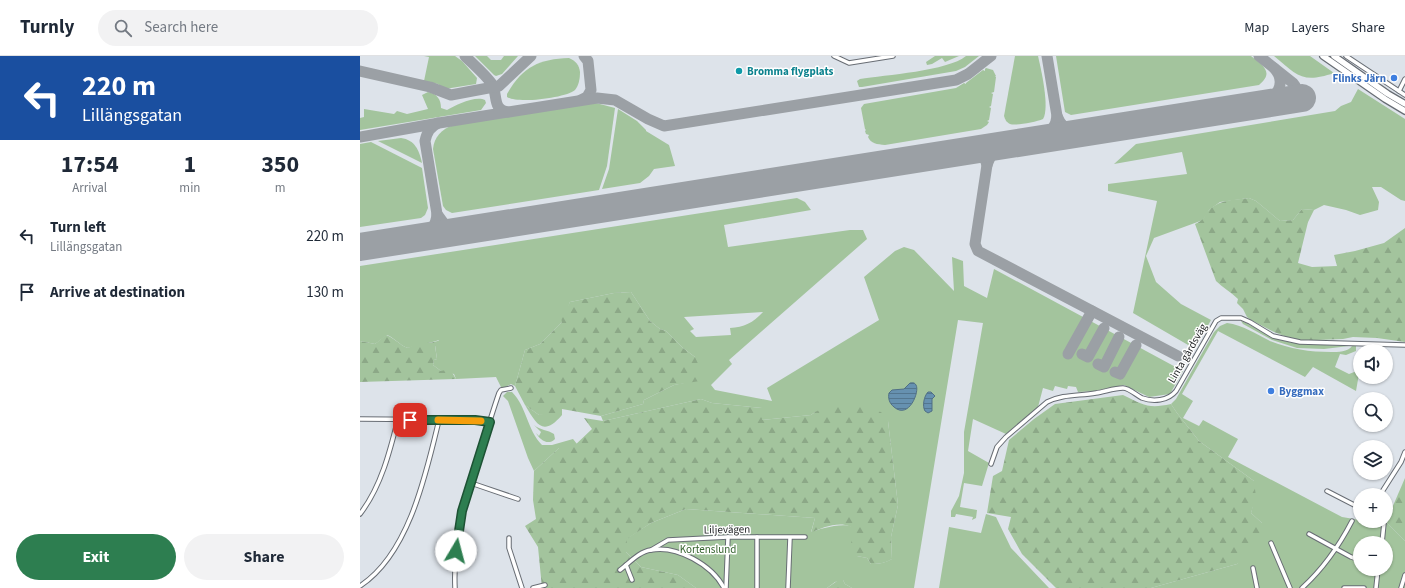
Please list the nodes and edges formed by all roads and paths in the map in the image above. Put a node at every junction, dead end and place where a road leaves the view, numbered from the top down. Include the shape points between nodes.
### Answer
1 (834, 56) edge
2 (893, 56) edge
3 (1323, 56) edge
4 (1334, 56) edge
5 (1346, 56) edge
6 (1405, 79) edge
7 (1398, 91) junction
8 (1405, 94) edge
9 (1405, 104) edge
10 (1405, 111) edge
11 (1405, 345) edge
12 (511, 388) dead end
13 (360, 419) edge
14 (398, 419) junction
15 (440, 420) junction
16 (490, 422) junction
17 (1405, 452) edge
18 (990, 464) dead end
19 (471, 483) junction
20 (1384, 488) edge
21 (1327, 491) dead end
22 (518, 499) dead end
23 (1353, 504) edge
24 (360, 513) edge
25 (1352, 521) dead end
26 (1309, 534) dead end
27 (728, 537) junction
28 (757, 537) junction
29 (509, 538) dead end
30 (790, 538) junction
31 (805, 538) dead end
32 (1271, 543) dead end
33 (1337, 549) junction
34 (651, 550) junction
35 (1353, 557) edge
36 (626, 565) junction
37 (1253, 568) dead end
38 (620, 570) dead end
39 (1405, 575) edge
40 (1377, 576) edge
41 (632, 580) dead end
42 (545, 585) dead end
43 (360, 586) edge
44 (455, 588) edge
45 (522, 588) edge
46 (533, 588) edge
47 (725, 588) edge
48 (757, 588) edge
49 (788, 588) edge
50 (1257, 588) edge
51 (1290, 588) edge
52 (1302, 588) edge
53 (1344, 588) edge
54 (1364, 588) edge
55 (1376, 588) edge
56 (1400, 588) edge

1 - 2 street via 849,63
3 - 10 main road
4 - 9 main road
5 - 7 street
6 - 7 street
7 - 8 street
11 - 18 street, Linta gårdsväg via 1300,342 1273,336 1241,318 1221,318 1216,321 1176,391 1170,397 1150,400 1124,388 1053,399 1006,437
12 - 16 street via 499,393
13 - 14 street
14 - 15 street
14 - 24 street via 379,481
15 - 16 street
15 - 43 street via 428,467 412,513 396,547 384,565
16 - 19 street
17 - 20 street
19 - 22 street
19 - 44 street via 456,541
21 - 23 street
25 - 33 street
26 - 33 street
27 - 28 street, Liljevägen
27 - 34 street, Liljevägen via 668,540
27 - 47 street
28 - 30 street, Liljevägen
28 - 48 street
29 - 45 street via 509,548
30 - 31 street, Liljevägen
30 - 49 street
32 - 51 street
33 - 35 street
33 - 52 street via 1313,579
34 - 36 street, Liljevägen
34 - 47 street via 672,550 697,560 720,580
36 - 38 street, Liljevägen
36 - 41 street
37 - 50 street
39 - 56 street
40 - 55 street
42 - 46 street
53 - 54 street

